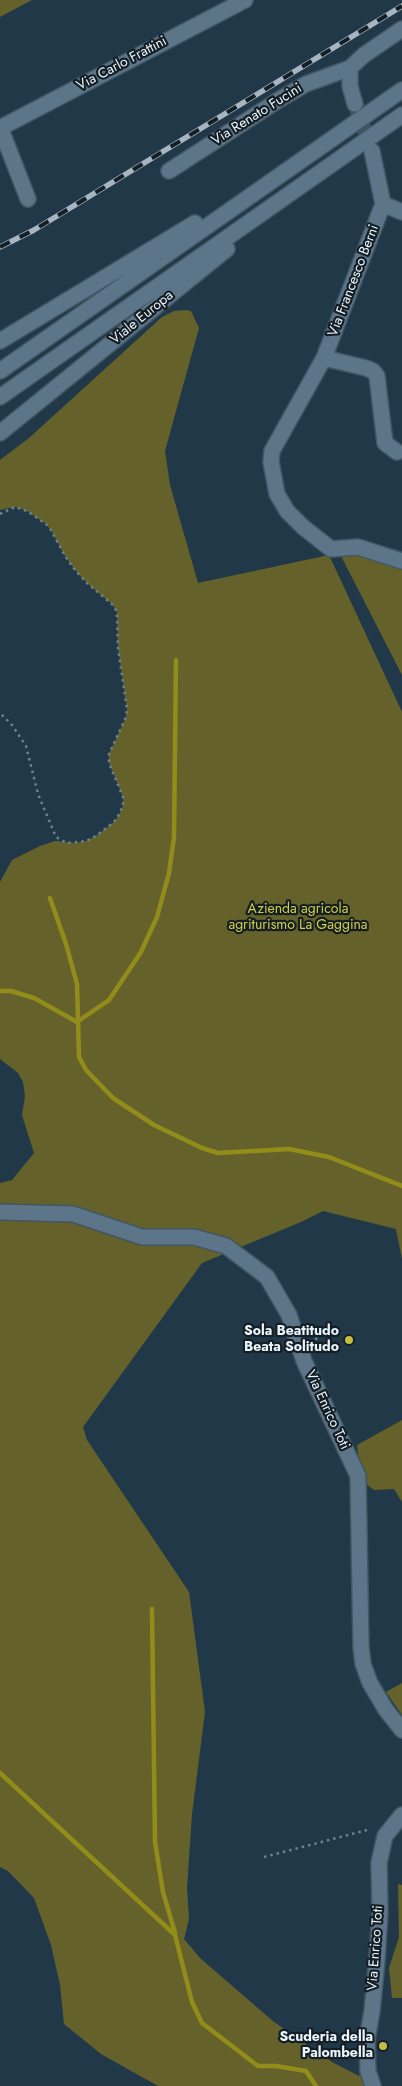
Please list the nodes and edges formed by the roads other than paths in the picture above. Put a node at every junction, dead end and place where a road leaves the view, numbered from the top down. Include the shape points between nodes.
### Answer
1 (245, 0) edge
2 (402, 29) edge
3 (350, 68) junction
4 (402, 90) edge
5 (355, 104) tunnel mouth
6 (402, 115) edge
7 (0, 127) edge
8 (372, 152) tunnel mouth
9 (169, 171) dead end
10 (267, 184) junction
11 (282, 199) junction
12 (28, 200) dead end
13 (383, 204) junction
14 (402, 212) edge
15 (0, 341) edge
16 (324, 358) junction
17 (0, 371) edge
18 (0, 397) edge
19 (0, 433) edge
20 (397, 452) dead end
21 (402, 561) edge
22 (0, 1212) edge
23 (402, 1730) edge
24 (402, 1815) edge
25 (372, 2086) edge

1 - 7 street, Via Carlo Frattini
2 - 3 street
3 - 5 street
3 - 9 street, Via Renato Fucini via 306,84 277,100
4 - 10 street
6 - 11 street, Viale Europa
7 - 12 street, Via Carlo Frattini
8 - 13 street
10 - 15 street
10 - 17 street
11 - 18 street, Viale Europa
11 - 19 street, Viale Europa via 227,249
13 - 14 street
13 - 16 street, Via Francesco Berni
16 - 20 street via 366,368 377,376 385,443
16 - 21 street, Via Francesco Berni via 272,450 277,494 287,511 331,548 358,546
22 - 23 street, Via Enrico Toti via 73,1214 142,1237 194,1237 226,1246 267,1277 288,1315 304,1361 358,1476 363,1664 374,1690
24 - 25 street, Via Enrico Toti via 385,1836 379,1863 377,1960 367,2040

